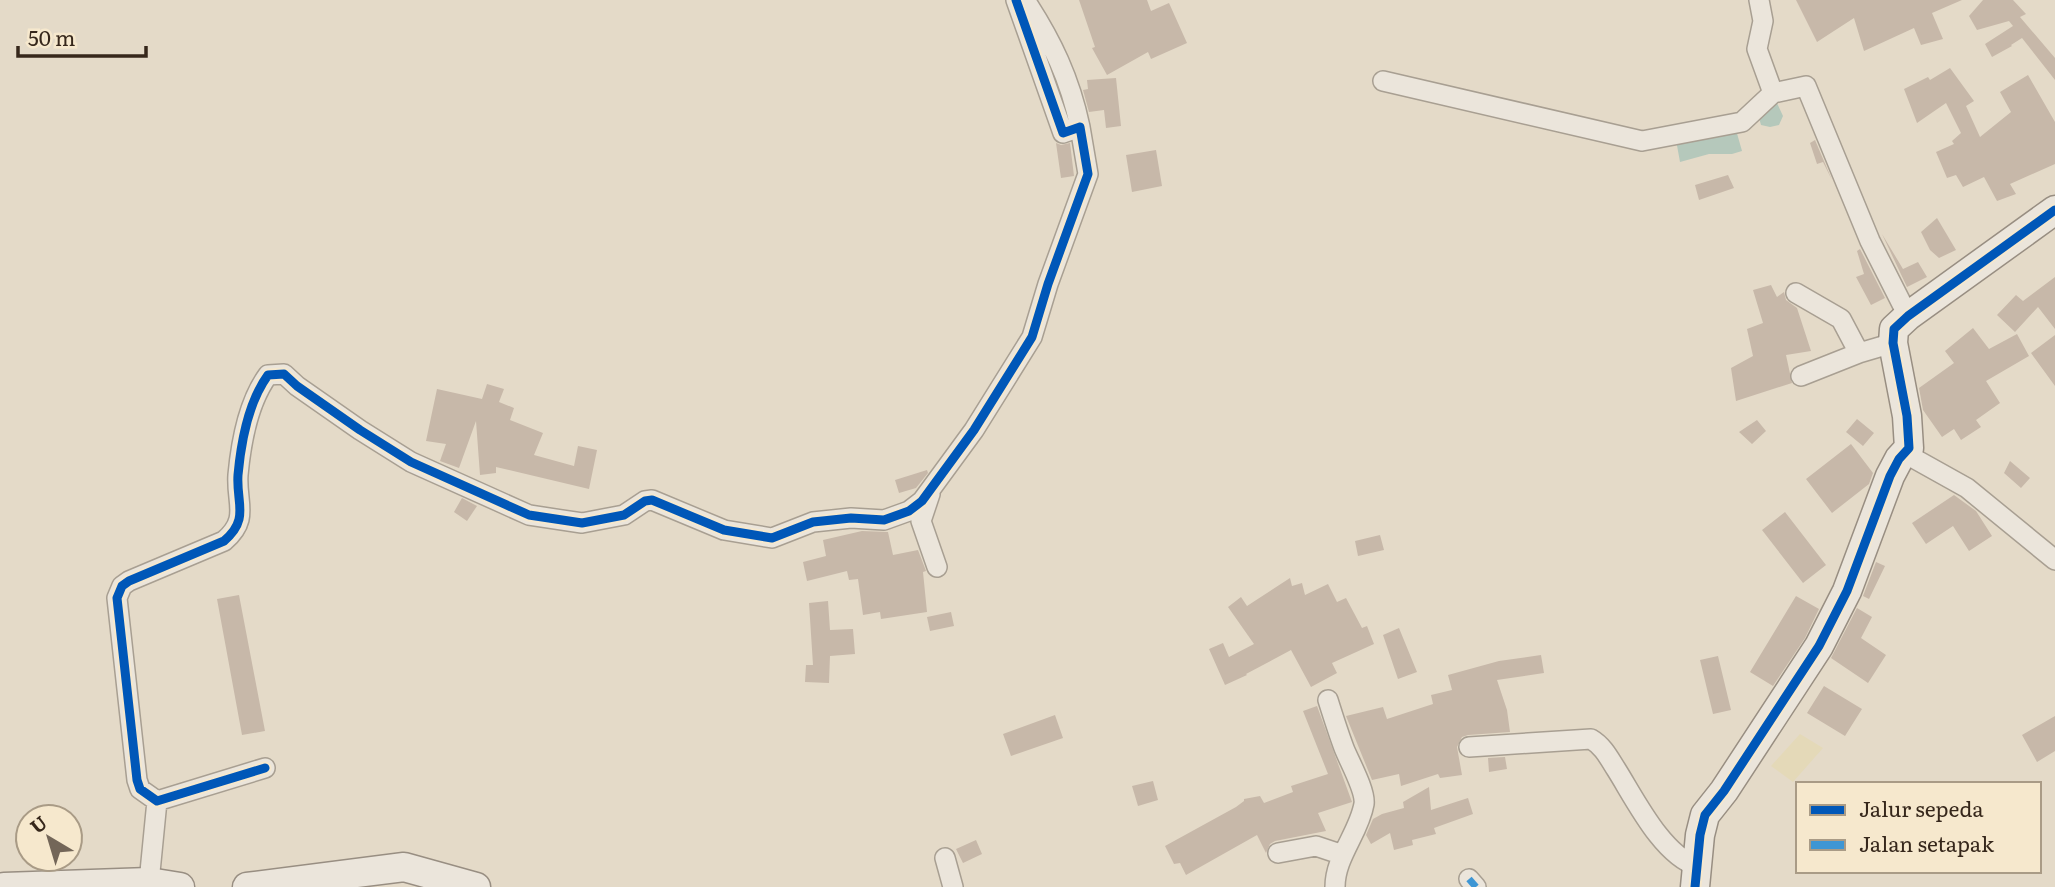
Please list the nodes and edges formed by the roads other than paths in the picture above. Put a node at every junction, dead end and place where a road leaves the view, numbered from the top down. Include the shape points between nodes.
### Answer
1 (1016, 0) edge
2 (1025, 0) edge
3 (1759, 0) edge
4 (1382, 81) dead end
5 (1773, 93) junction
6 (1080, 127) junction
7 (2055, 210) edge
8 (1796, 293) dead end
9 (1908, 316) junction
10 (1893, 343) junction
11 (1859, 353) junction
12 (1801, 376) dead end
13 (1906, 454) junction
14 (932, 490) junction
15 (2055, 560) edge
16 (937, 567) dead end
17 (1328, 701) dead end
18 (1469, 747) dead end
19 (265, 768) dead end
20 (157, 801) junction
21 (1278, 853) dead end
22 (1343, 855) junction
23 (945, 858) dead end
24 (1696, 876) edge
25 (149, 882) junction
26 (4, 887) edge
27 (180, 887) edge
28 (247, 887) edge
29 (477, 887) edge
30 (953, 887) edge
31 (1335, 887) edge

1 - 6 street via 1063,133
2 - 6 street via 1049,36 1073,92
3 - 5 street via 1763,21 1757,50
4 - 5 street via 1642,141 1742,121
5 - 9 street via 1802,85 1808,89 1870,241
6 - 14 street via 1088,174 1032,337
7 - 9 street
8 - 11 street via 1842,319
9 - 10 street via 1894,329
10 - 11 street
10 - 13 street via 1908,427
11 - 12 street
13 - 15 street via 1967,488
13 - 24 street via 1890,476 1847,591 1819,646 1704,815
14 - 16 street via 921,521
14 - 20 street via 909,511 884,520 813,522 772,537 724,530 652,500 624,515 582,523 529,515 411,462 284,374 268,375 259,387 245,432 238,477 241,512 234,532 224,541 129,581 117,598 137,780 140,789
17 - 22 street via 1364,804
18 - 24 street via 1591,739 1604,750 1675,855
19 - 20 street
20 - 25 street
21 - 22 street via 1316,846
22 - 31 street
23 - 30 street
25 - 26 street
25 - 27 street
28 - 29 street via 404,867

